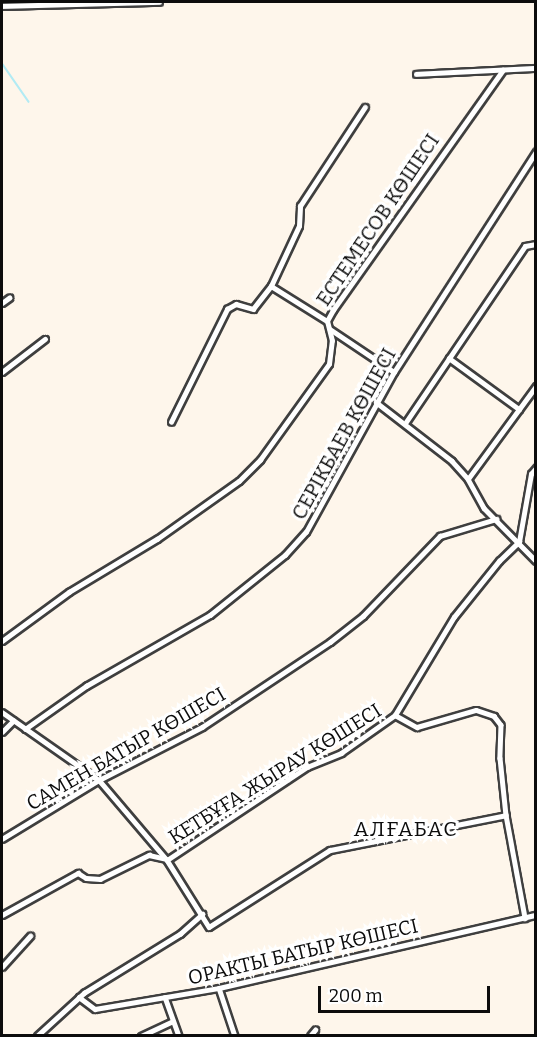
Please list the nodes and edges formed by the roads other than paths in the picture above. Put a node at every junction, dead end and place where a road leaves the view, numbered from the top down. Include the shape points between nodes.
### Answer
1 (159, 2) edge
2 (2, 6) edge
3 (536, 68) edge
4 (503, 70) junction
5 (416, 74) dead end
6 (365, 107) dead end
7 (536, 152) edge
8 (536, 244) edge
9 (271, 286) junction
10 (9, 298) dead end
11 (2, 303) edge
12 (327, 321) junction
13 (330, 329) junction
14 (45, 339) dead end
15 (449, 358) junction
16 (2, 372) edge
17 (394, 372) junction
18 (536, 386) edge
19 (376, 402) junction
20 (519, 410) junction
21 (171, 422) dead end
22 (406, 422) junction
23 (536, 468) edge
24 (468, 479) junction
25 (496, 519) junction
26 (519, 542) junction
27 (536, 561) edge
28 (2, 641) edge
29 (2, 712) edge
30 (395, 715) junction
31 (14, 721) junction
32 (25, 729) junction
33 (2, 732) edge
34 (99, 780) junction
35 (506, 815) junction
36 (2, 839) edge
37 (167, 860) junction
38 (202, 914) junction
39 (2, 915) edge
40 (536, 915) edge
41 (525, 918) junction
42 (30, 936) dead end
43 (2, 967) edge
44 (219, 988) junction
45 (78, 997) junction
46 (165, 997) junction
47 (173, 1021) junction
48 (315, 1030) dead end
49 (37, 1035) edge
50 (141, 1035) edge
51 (179, 1035) edge
52 (235, 1035) edge
53 (310, 1035) edge

1 - 2 street
3 - 4 street
4 - 5 street
4 - 12 street, ЕСТЕМЕСОВ КӨШЕСІ via 401,209
6 - 9 street via 300,206 299,226
7 - 17 street, СЕРІКБАЕВ КӨШЕСІ
8 - 15 street via 525,246
9 - 12 street
9 - 21 street via 254,309 236,304 227,309
10 - 11 street
12 - 13 street, ЕСТЕМЕСОВ КӨШЕСІ
13 - 17 street
13 - 28 street, ЕСТЕМЕСОВ КӨШЕСІ via 329,364 260,460 239,481
14 - 16 street
15 - 20 street
15 - 22 street
17 - 19 street, СЕРІКБАЕВ КӨШЕСІ
18 - 20 street
19 - 22 street
19 - 32 street, СЕРІКБАЕВ КӨШЕСІ via 306,532 285,555 210,615 86,686
20 - 24 street
22 - 24 street
23 - 26 street via 531,474
24 - 25 street via 484,508
25 - 26 street
25 - 34 street, САМЕН БАТЫР КӨШЕСІ via 440,536 363,616 330,642 202,727
26 - 27 street
26 - 30 street, КЕТБҰҒА ЖЫРАУ КӨШЕСІ via 454,617
29 - 31 street
30 - 35 street via 417,727 476,710 494,716 504,736 500,758
30 - 37 street, КЕТБҰҒА ЖЫРАУ КӨШЕСІ via 341,753 307,767
31 - 32 street
31 - 33 street
32 - 34 street
34 - 36 street, САМЕН БАТЫР КӨШЕСІ
34 - 37 street
35 - 38 street via 330,849 209,927
35 - 41 street
37 - 38 street
37 - 39 street via 149,855 100,879 78,873
38 - 45 street via 180,934
40 - 41 street, ОРАКТЫ БАТЫР КӨШЕСІ
41 - 44 street, ОРАКТЫ БАТЫР КӨШЕСІ
42 - 43 street
44 - 46 street, ОРАКТЫ БАТЫР КӨШЕСІ
44 - 52 street
45 - 46 street, ОРАКТЫ БАТЫР КӨШЕСІ via 95,1008
45 - 49 street
46 - 47 street
47 - 50 street
47 - 51 street
48 - 53 street

